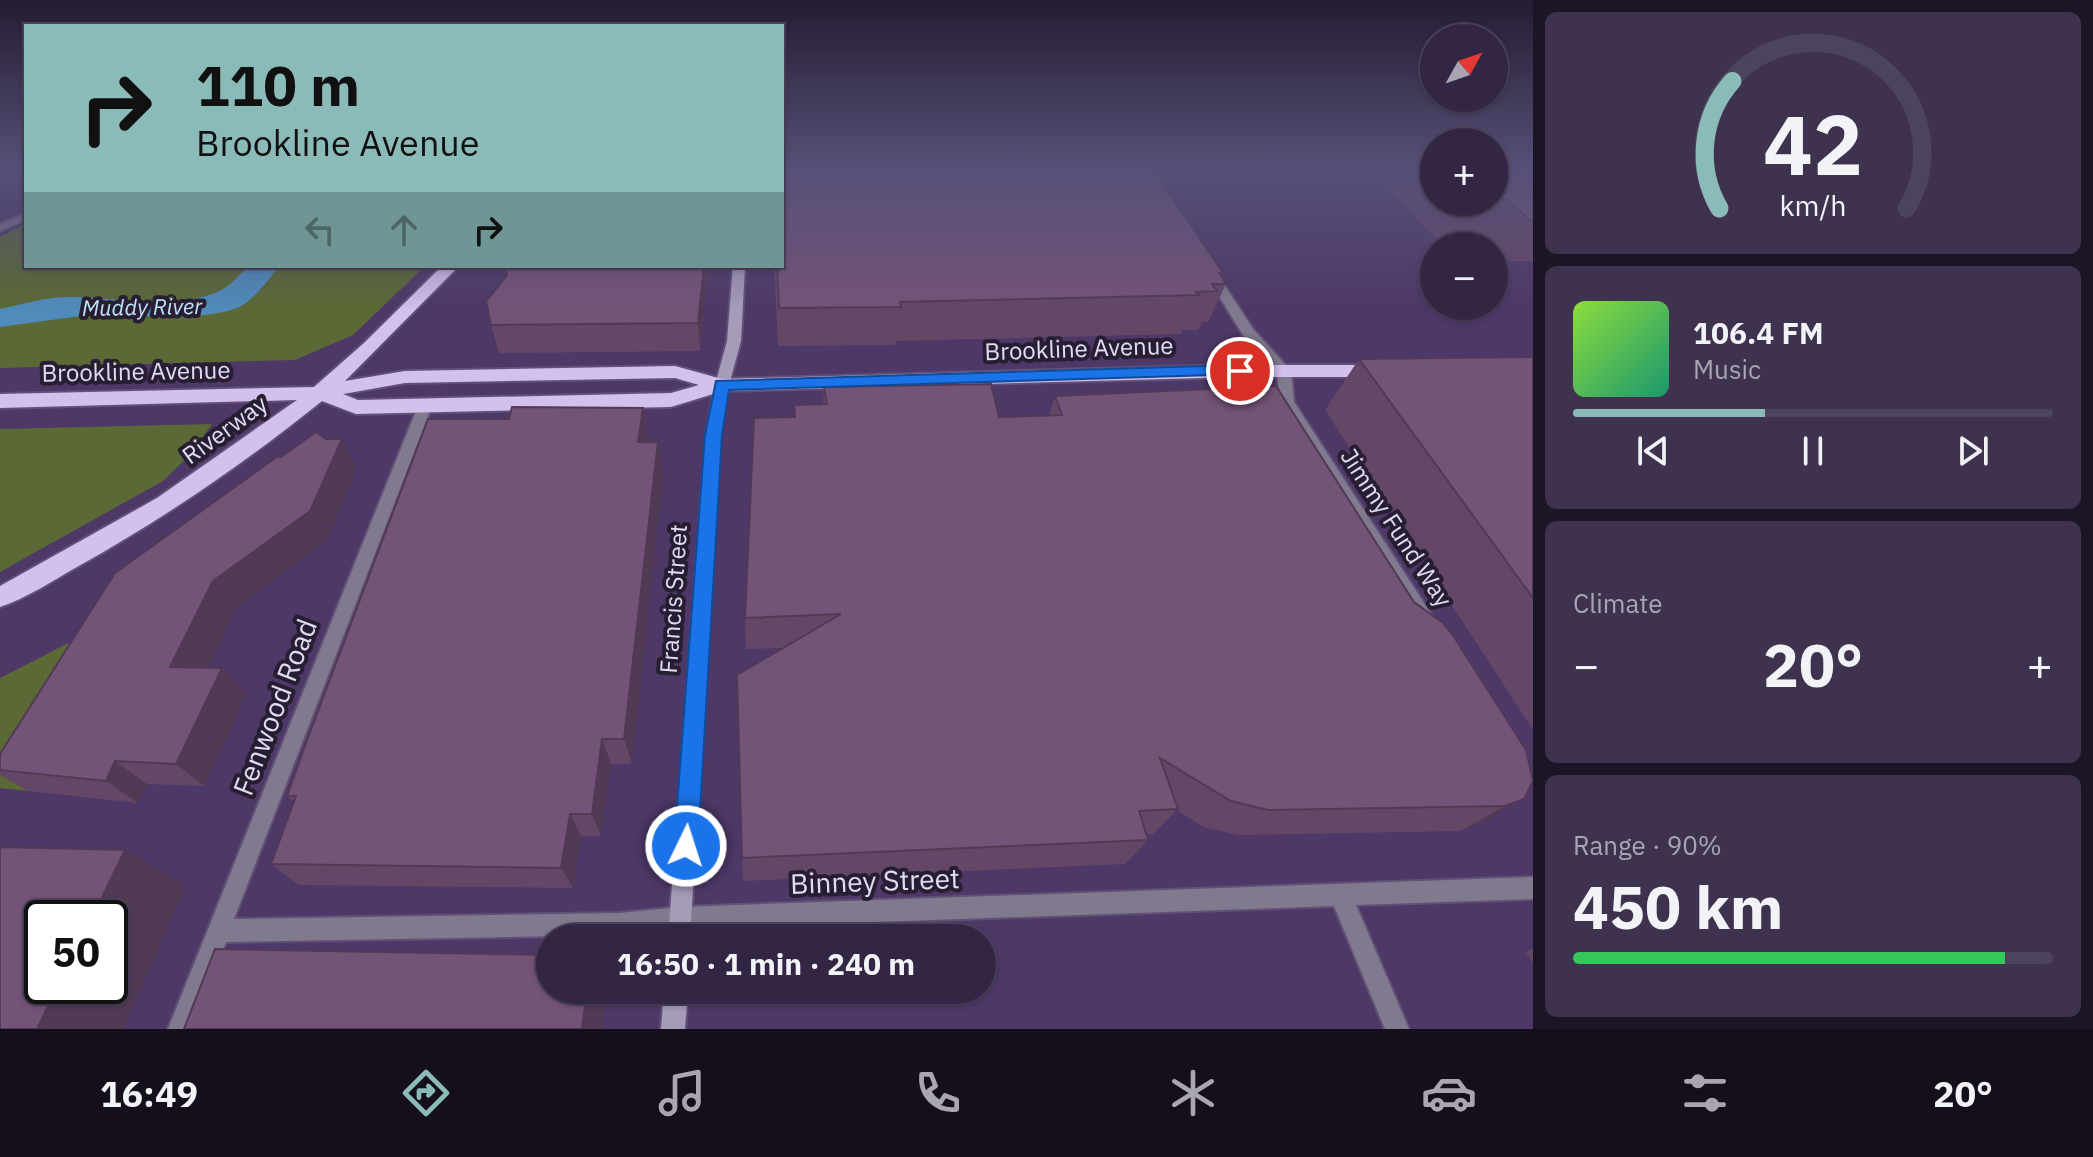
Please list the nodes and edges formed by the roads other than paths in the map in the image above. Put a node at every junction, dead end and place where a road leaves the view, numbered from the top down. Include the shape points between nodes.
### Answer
1 (24, 217) edge
2 (0, 228) edge
3 (1206, 266) edge
4 (449, 268) edge
5 (739, 268) edge
6 (1284, 371) junction
7 (1402, 371) edge
8 (722, 385) junction
9 (320, 393) junction
10 (0, 401) edge
11 (425, 406) junction
12 (0, 597) edge
13 (1438, 639) edge
14 (1533, 888) edge
15 (1340, 895) junction
16 (680, 924) edge
17 (760, 924) edge
18 (536, 925) edge
19 (220, 931) junction
20 (675, 1004) edge
21 (180, 1029) edge
22 (673, 1029) edge
23 (1397, 1029) edge

1 - 2 street
3 - 6 street via 1248,332
4 - 9 highway, Riverway
5 - 8 main road, Francis Street via 734,341
6 - 7 highway, Brookline Avenue
6 - 8 highway, Brookline Avenue
6 - 13 street, Jimmy Fund Way via 1292,411
8 - 9 highway, Brookline Avenue via 675,372 548,374 388,378
8 - 11 highway, Brookline Avenue via 671,400
8 - 16 main road, Francis Street via 713,435
9 - 10 highway, Brookline Avenue
9 - 11 highway, Brookline Avenue via 356,407
9 - 12 highway, Riverway via 147,516
11 - 19 street, Fenwood Road
14 - 15 street, Binney Street
15 - 17 street, Binney Street
15 - 23 street
18 - 19 street, Binney Street
19 - 21 street, Fenwood Road
20 - 22 main road

